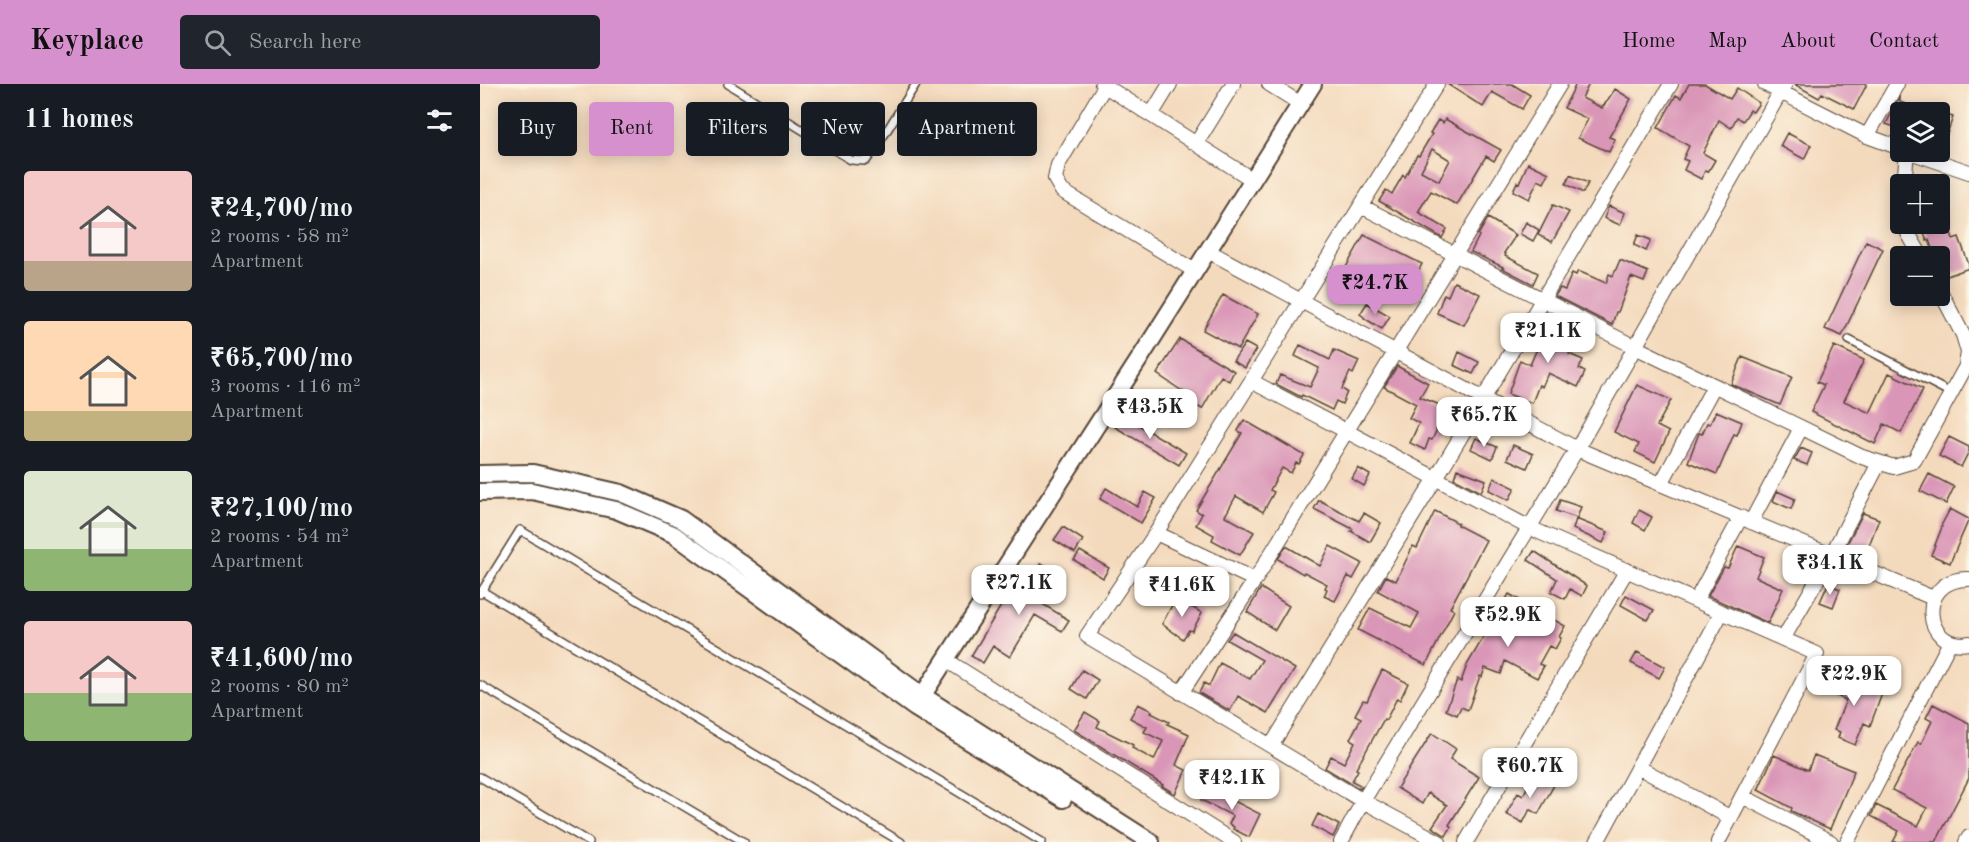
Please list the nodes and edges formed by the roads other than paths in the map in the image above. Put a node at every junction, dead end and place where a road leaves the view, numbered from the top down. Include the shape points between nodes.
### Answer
1 (728, 84) edge
2 (916, 84) edge
3 (1170, 84) edge
4 (1233, 84) edge
5 (1269, 84) edge
6 (1314, 84) edge
7 (1437, 84) edge
8 (1560, 84) edge
9 (1671, 84) edge
10 (1765, 84) edge
11 (1897, 84) edge
12 (1104, 85) edge
13 (1782, 88) edge
14 (1301, 104) junction
15 (1151, 115) junction
16 (1867, 136) junction
17 (1196, 144) junction
18 (1890, 144) edge
19 (1939, 162) edge
20 (1969, 172) edge
21 (1253, 180) junction
22 (1361, 206) junction
23 (1208, 251) junction
24 (1455, 254) junction
25 (1195, 272) junction
26 (1542, 300) junction
27 (1301, 301) junction
28 (1948, 306) edge
29 (1849, 340) dead end
30 (1635, 347) junction
31 (1395, 351) junction
32 (1251, 381) junction
33 (1714, 386) junction
34 (1951, 393) junction
35 (1484, 398) junction
36 (1801, 428) junction
37 (1346, 431) junction
38 (1577, 449) junction
39 (1879, 463) junction
40 (480, 474) edge
41 (1436, 478) junction
42 (1661, 484) junction
43 (480, 492) edge
44 (1746, 520) junction
45 (1530, 528) junction
46 (1156, 533) junction
47 (1831, 555) junction
48 (1627, 570) junction
49 (1969, 579) edge
50 (1255, 580) junction
51 (481, 593) edge
52 (1933, 598) junction
53 (1696, 600) junction
54 (1722, 612) junction
55 (1783, 639) junction
56 (1950, 642) junction
57 (1969, 643) edge
58 (946, 660) junction
59 (480, 685) edge
60 (1181, 693) junction
61 (919, 702) junction
62 (1271, 746) junction
63 (1638, 767) junction
64 (480, 777) edge
65 (1742, 796) junction
66 (1363, 801) junction
67 (1731, 818) junction
68 (1969, 837) edge
69 (590, 842) edge
70 (744, 842) edge
71 (901, 842) edge
72 (1042, 842) edge
73 (1133, 842) edge
74 (1151, 842) edge
75 (1234, 842) edge
76 (1341, 842) edge
77 (1439, 842) edge
78 (1466, 842) edge
79 (1597, 842) edge
80 (1718, 842) edge
81 (1831, 842) edge
82 (1847, 842) edge
83 (1966, 842) edge

1 - 2 lane via 859,162 866,160 881,140
3 - 15 street
4 - 17 street
5 - 14 street
6 - 14 street
7 - 22 street
8 - 24 street
9 - 26 street
10 - 13 street
11 - 16 street
12 - 15 street
12 - 25 street via 1058,165 1055,179 1062,191
13 - 16 street
13 - 30 street
14 - 21 street
15 - 17 street
16 - 18 street
17 - 21 street
19 - 20 street
21 - 23 street
22 - 24 street
22 - 27 street
23 - 25 street
23 - 27 street
24 - 26 street
24 - 31 street
25 - 58 street
26 - 30 street
26 - 35 street
27 - 31 street
27 - 32 street
28 - 34 street via 1968,352 1966,366
29 - 34 lane
30 - 33 street
30 - 38 street
31 - 35 street
31 - 37 street
32 - 37 street
32 - 46 street
33 - 36 street
33 - 42 street
34 - 39 street via 1914,461 1894,467
35 - 38 street
35 - 41 street
36 - 39 street
36 - 44 street
37 - 41 street
37 - 50 street
38 - 42 street
38 - 45 street
39 - 47 street
40 - 61 street via 533,473 621,493 681,519
41 - 45 street
41 - 62 street
42 - 44 street
43 - 61 street via 542,493 616,510 673,534
44 - 47 street
44 - 53 street
45 - 48 street
45 - 66 street
46 - 50 street
46 - 60 street via 1087,636
47 - 52 street
47 - 55 street
48 - 53 street
48 - 78 street
49 - 52 street via 1951,581
50 - 60 street
51 - 71 lane
51 - 72 lane via 520,530
52 - 56 street via 1933,624
53 - 54 street
54 - 55 street
54 - 63 street
55 - 65 street via 1817,654
56 - 57 street
56 - 82 street
58 - 61 street
58 - 75 street
59 - 70 lane
60 - 62 street
61 - 73 street
61 - 74 street
62 - 66 street
63 - 67 street
63 - 79 street
64 - 69 lane
65 - 67 street
65 - 81 street
66 - 76 street
66 - 77 street
67 - 80 street
68 - 83 street

